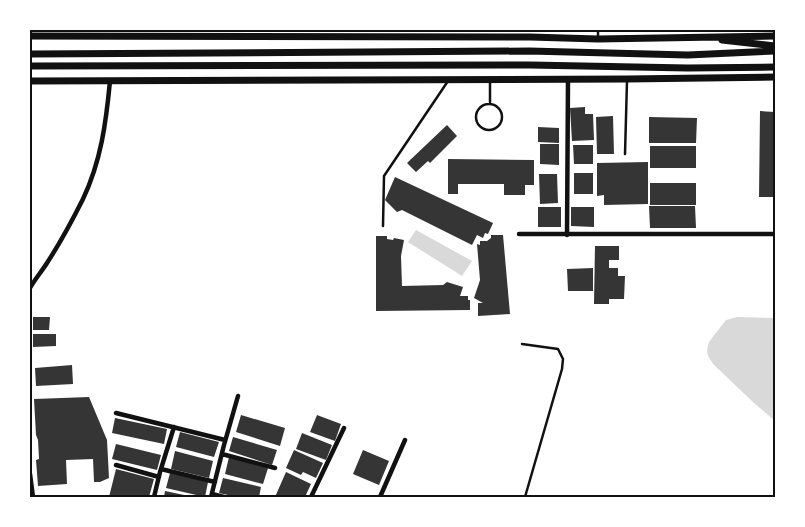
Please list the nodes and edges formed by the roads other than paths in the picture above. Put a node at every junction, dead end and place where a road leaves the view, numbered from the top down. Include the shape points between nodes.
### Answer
1 (598, 30) edge
2 (134, 33) edge
3 (229, 33) edge
4 (537, 34) edge
5 (30, 36) edge
6 (775, 36) edge
7 (695, 37) junction
8 (598, 38) junction
9 (775, 46) edge
10 (775, 51) edge
11 (30, 54) edge
12 (30, 66) edge
13 (775, 69) edge
14 (775, 77) edge
15 (695, 78) junction
16 (449, 79) junction
17 (490, 79) junction
18 (568, 79) junction
19 (627, 79) junction
20 (30, 81) edge
21 (110, 81) junction
22 (490, 103) junction
23 (625, 154) dead end
24 (383, 226) dead end
25 (519, 234) dead end
26 (775, 234) edge
27 (567, 235) junction
28 (30, 288) edge
29 (522, 344) dead end
30 (238, 396) dead end
31 (116, 413) dead end
32 (174, 427) junction
33 (344, 428) dead end
34 (225, 440) junction
35 (405, 440) dead end
36 (222, 454) junction
37 (116, 465) dead end
38 (275, 468) dead end
39 (161, 469) junction
40 (30, 474) edge
41 (159, 477) junction
42 (215, 482) junction
43 (212, 495) edge
44 (33, 497) edge
45 (154, 497) edge
46 (224, 497) edge
47 (311, 497) edge
48 (380, 497) edge
49 (525, 497) edge

1 - 8 lane
2 - 3 main road
2 - 5 main road
3 - 4 main road
4 - 8 main road
6 - 7 main road
7 - 8 main road
7 - 9 main road
10 - 11 main road via 688,54 529,51
12 - 13 main road via 530,65
13 - 15 main road
14 - 15 main road
15 - 19 main road
16 - 17 main road
16 - 21 main road
16 - 24 lane via 384,176
17 - 18 main road
17 - 22 lane
18 - 19 main road
18 - 27 street
19 - 23 lane
20 - 21 main road
21 - 28 street via 106,125 83,199
22 - 22 lane via 482,105 475,120 480,128 488,131 495,130 503,118 502,111
25 - 27 street
26 - 27 street
29 - 49 lane via 558,349 563,359
30 - 34 street
31 - 32 street
32 - 34 street
32 - 39 street
33 - 47 street
34 - 36 street
35 - 48 street
36 - 38 street
36 - 42 street
37 - 41 street
39 - 41 street
39 - 42 street
40 - 44 street
41 - 45 street
42 - 43 street
43 - 46 street

